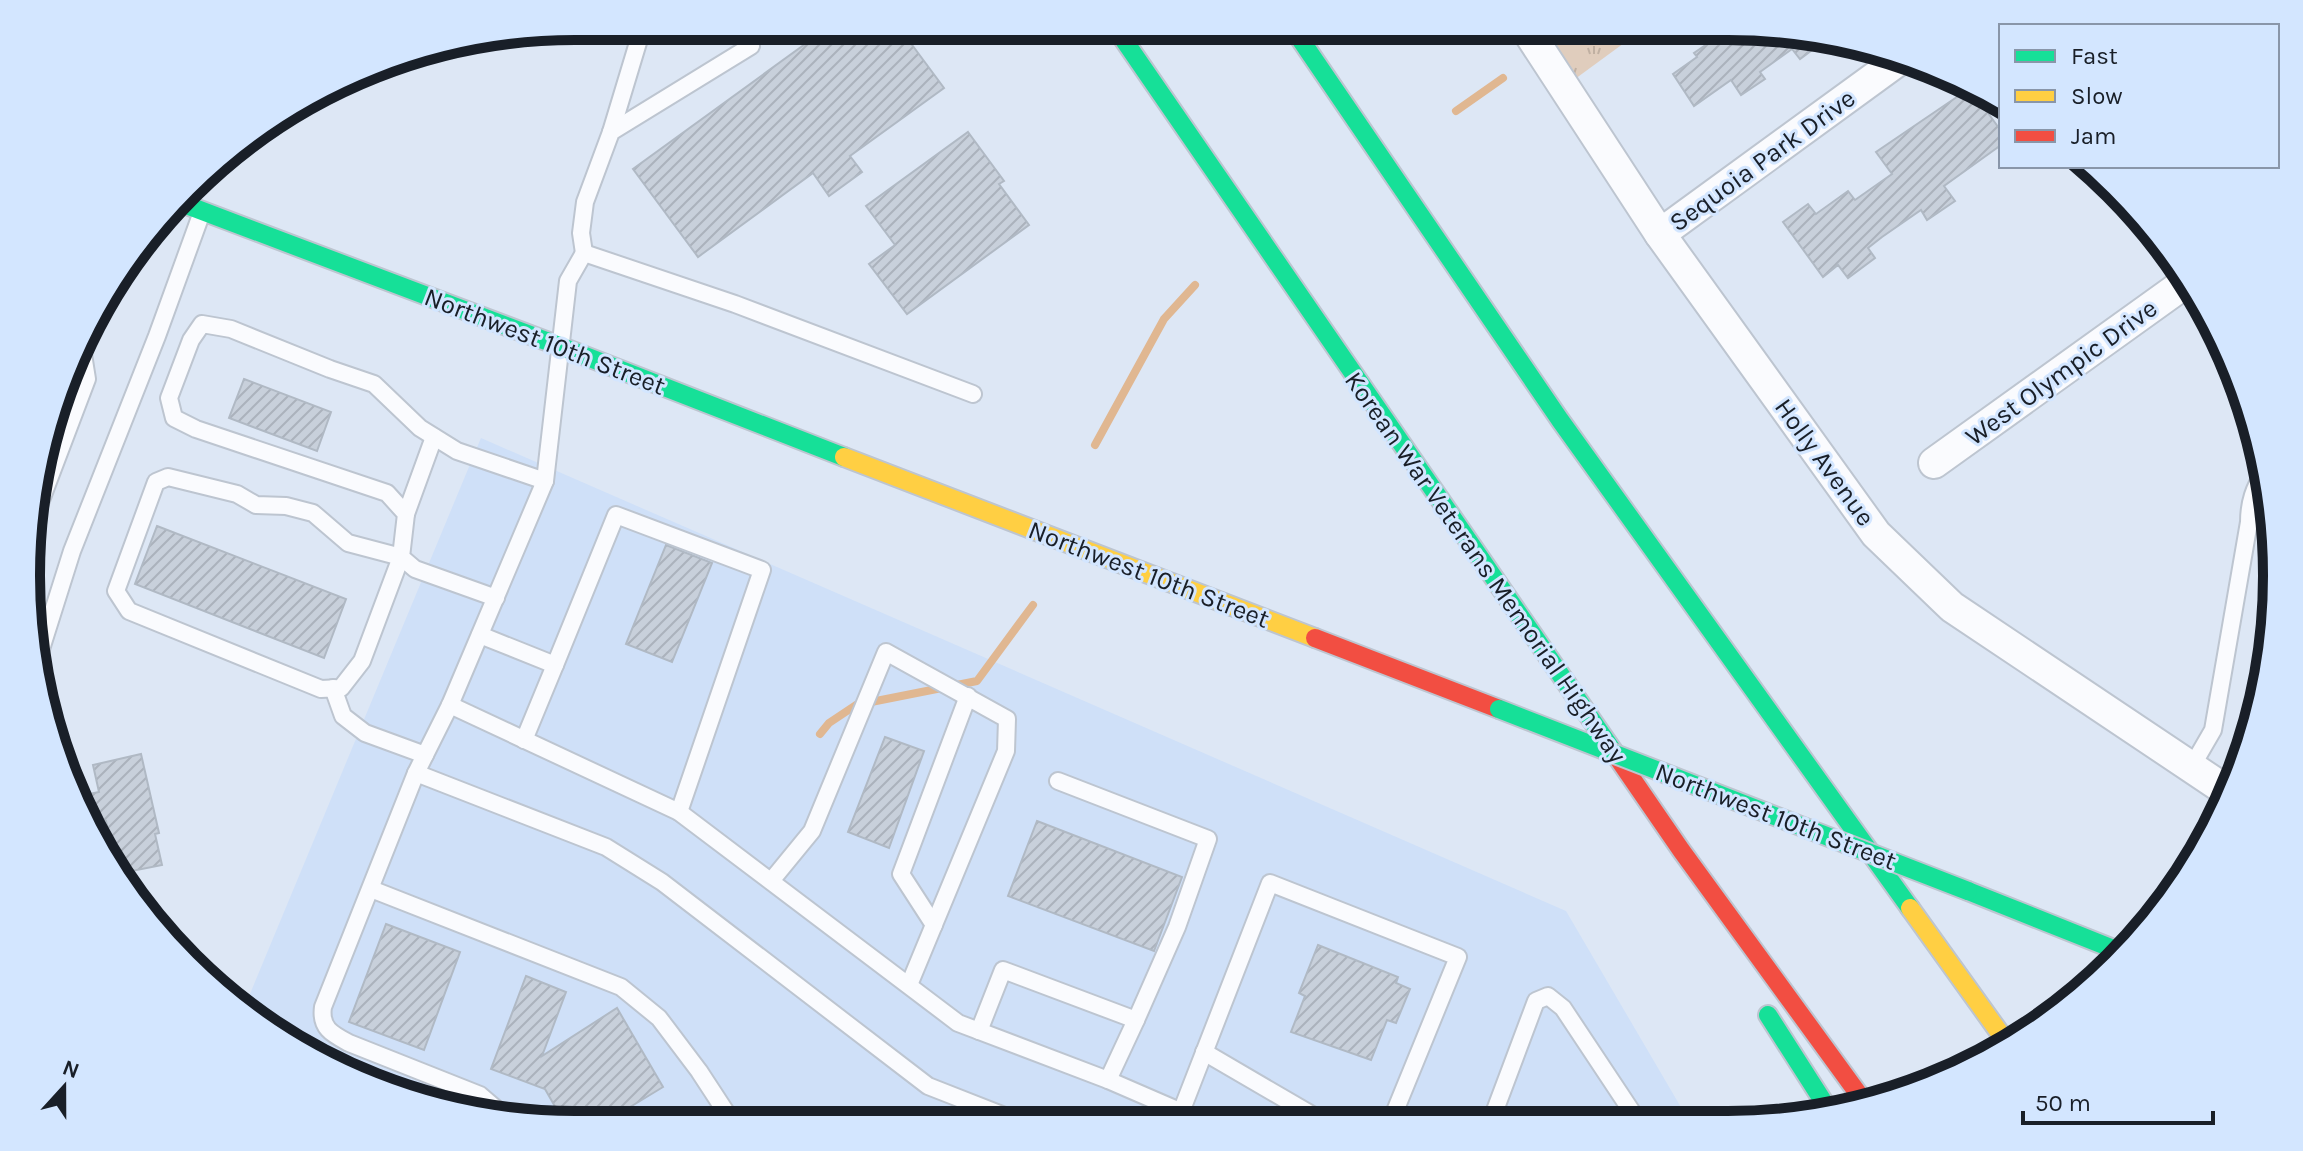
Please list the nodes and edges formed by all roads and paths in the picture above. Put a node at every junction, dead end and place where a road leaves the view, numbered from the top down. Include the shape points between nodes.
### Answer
1 (639, 40) edge
2 (1124, 40) edge
3 (1301, 40) edge
4 (1533, 40) edge
5 (751, 46) dead end
6 (1891, 65) edge
7 (611, 132) junction
8 (189, 206) edge
9 (203, 211) junction
10 (1660, 234) junction
11 (584, 253) junction
12 (2179, 287) edge
13 (562, 347) junction
14 (84, 363) edge
15 (973, 394) dead end
16 (434, 437) junction
17 (1934, 463) dead end
18 (49, 480) edge
19 (545, 481) junction
20 (2255, 486) edge
21 (406, 514) junction
22 (401, 557) junction
23 (496, 598) junction
24 (480, 635) junction
25 (44, 639) edge
26 (555, 665) junction
27 (333, 688) junction
28 (968, 696) junction
29 (450, 705) junction
30 (524, 740) junction
31 (425, 755) junction
32 (2191, 768) junction
33 (416, 773) junction
34 (1058, 781) dead end
35 (2219, 786) edge
36 (679, 812) junction
37 (1681, 850) junction
38 (771, 881) junction
39 (371, 889) junction
40 (934, 925) junction
41 (1729, 947) dead end
42 (2112, 948) edge
43 (909, 985) junction
44 (1759, 1000) dead end
45 (1136, 1020) junction
46 (979, 1031) junction
47 (2001, 1035) edge
48 (1204, 1052) junction
49 (1108, 1080) junction
50 (1859, 1095) edge
51 (1824, 1102) edge
52 (490, 1104) edge
53 (725, 1111) edge
54 (992, 1111) edge
55 (1179, 1111) edge
56 (1181, 1111) edge
57 (1305, 1111) edge
58 (1395, 1111) edge
59 (1495, 1111) edge
60 (1631, 1111) edge

1 - 7 lane
2 - 37 main road, Korean War Veterans Memorial Highway
3 - 47 main road via 1560,420
4 - 10 street, Holly Avenue
5 - 7 lane
6 - 10 street, Sequoia Park Drive
7 - 11 lane via 585,202
8 - 9 main road, Northwest 10th Street
9 - 13 main road, Northwest 10th Street
9 - 25 lane via 72,551
10 - 32 street, Holly Avenue via 1876,534 1952,607
11 - 13 lane via 568,281
11 - 15 lane
12 - 17 street, West Olympic Drive
13 - 19 lane
13 - 42 main road, Northwest 10th Street, bridge
14 - 18 lane via 87,379
16 - 19 lane via 457,451
16 - 21 lane
16 - 21 lane via 374,384 231,329 202,324 169,398 174,418 196,429 387,493
19 - 23 lane
20 - 32 lane via 2213,730
21 - 22 lane
22 - 23 lane via 415,569
22 - 27 lane via 362,661 341,688
22 - 27 lane via 348,543 313,513 256,505 237,494 168,477 156,482 116,591 129,611 321,689
23 - 24 lane
24 - 26 lane
24 - 29 lane
26 - 30 lane
26 - 36 lane via 616,515 762,570
27 - 31 lane via 343,716 365,733
28 - 38 lane via 886,652 812,831
28 - 40 lane via 901,874
28 - 40 lane via 1007,719 1006,751
29 - 30 lane
29 - 31 lane
30 - 36 lane
31 - 33 lane
32 - 35 street, Holly Avenue
33 - 39 lane
33 - 54 lane via 606,847 662,882 928,1086
34 - 45 lane via 1208,839
36 - 38 lane
37 - 41 main road
37 - 50 main road, Korean War Veterans Memorial Highway
38 - 43 lane
39 - 52 lane via 321,1019 329,1032 349,1043 480,1095
39 - 53 lane via 621,987 659,1018
40 - 43 lane
43 - 46 lane via 958,1023
44 - 51 main road
45 - 46 lane via 1003,970
45 - 49 lane
46 - 49 lane
48 - 56 lane
48 - 57 lane
48 - 58 lane via 1270,883 1458,957
49 - 55 lane
59 - 60 lane via 1536,1001 1548,996 1563,1008

